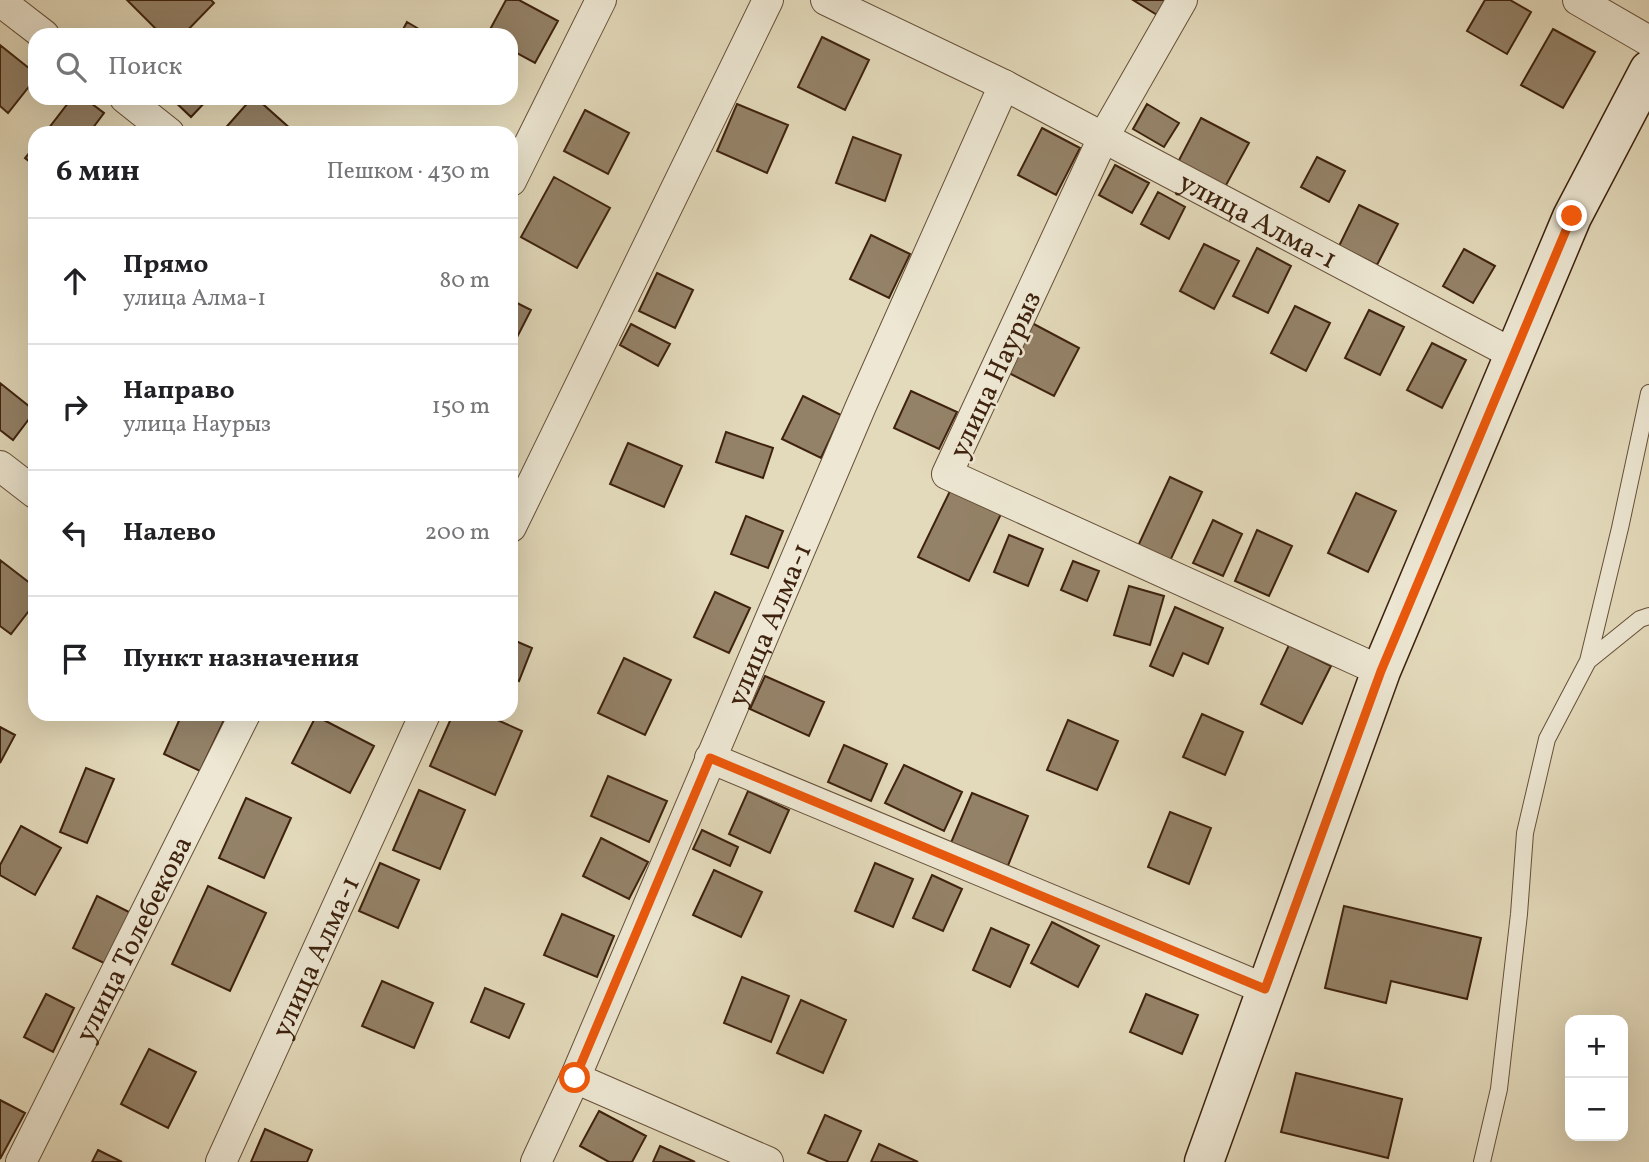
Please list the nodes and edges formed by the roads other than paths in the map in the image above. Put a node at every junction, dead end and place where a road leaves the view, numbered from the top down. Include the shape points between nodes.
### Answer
1 (601, 0) edge
2 (768, 0) edge
3 (826, 0) edge
4 (1182, 0) edge
5 (1578, 0) edge
6 (0, 1) edge
7 (35, 28) edge
8 (1649, 41) edge
9 (1649, 70) edge
10 (1004, 85) junction
11 (134, 105) edge
12 (160, 126) edge
13 (1103, 138) junction
14 (518, 167) edge
15 (1513, 354) junction
16 (1649, 393) edge
17 (0, 466) edge
18 (28, 488) edge
19 (518, 513) edge
20 (1649, 615) edge
21 (1588, 662) junction
22 (1381, 671) junction
23 (242, 721) edge
24 (422, 721) edge
25 (710, 758) junction
26 (1265, 989) junction
27 (575, 1078) junction
28 (21, 1162) edge
29 (221, 1162) edge
30 (536, 1162) edge
31 (768, 1162) edge
32 (1204, 1162) edge
33 (1482, 1162) edge

1 - 14 street
2 - 19 street
3 - 10 street, улица Алма-1
4 - 13 street, улица Наурыз
5 - 8 street
6 - 7 street
9 - 15 main road via 1572,216
10 - 13 street, улица Алма-1
10 - 25 street, улица Алма-1
11 - 12 street
13 - 15 street, улица Алма-1
13 - 22 street, улица Наурыз via 947,474
15 - 22 main road
16 - 21 lane
17 - 18 street
20 - 21 lane
21 - 33 lane via 1547,739 1525,833 1499,1089
22 - 26 main road
23 - 28 street, улица Толебекова
24 - 29 street, улица Алма-1
25 - 26 street
25 - 27 street, улица Алма-1
26 - 32 main road
27 - 30 street, улица Алма-1
27 - 31 street

